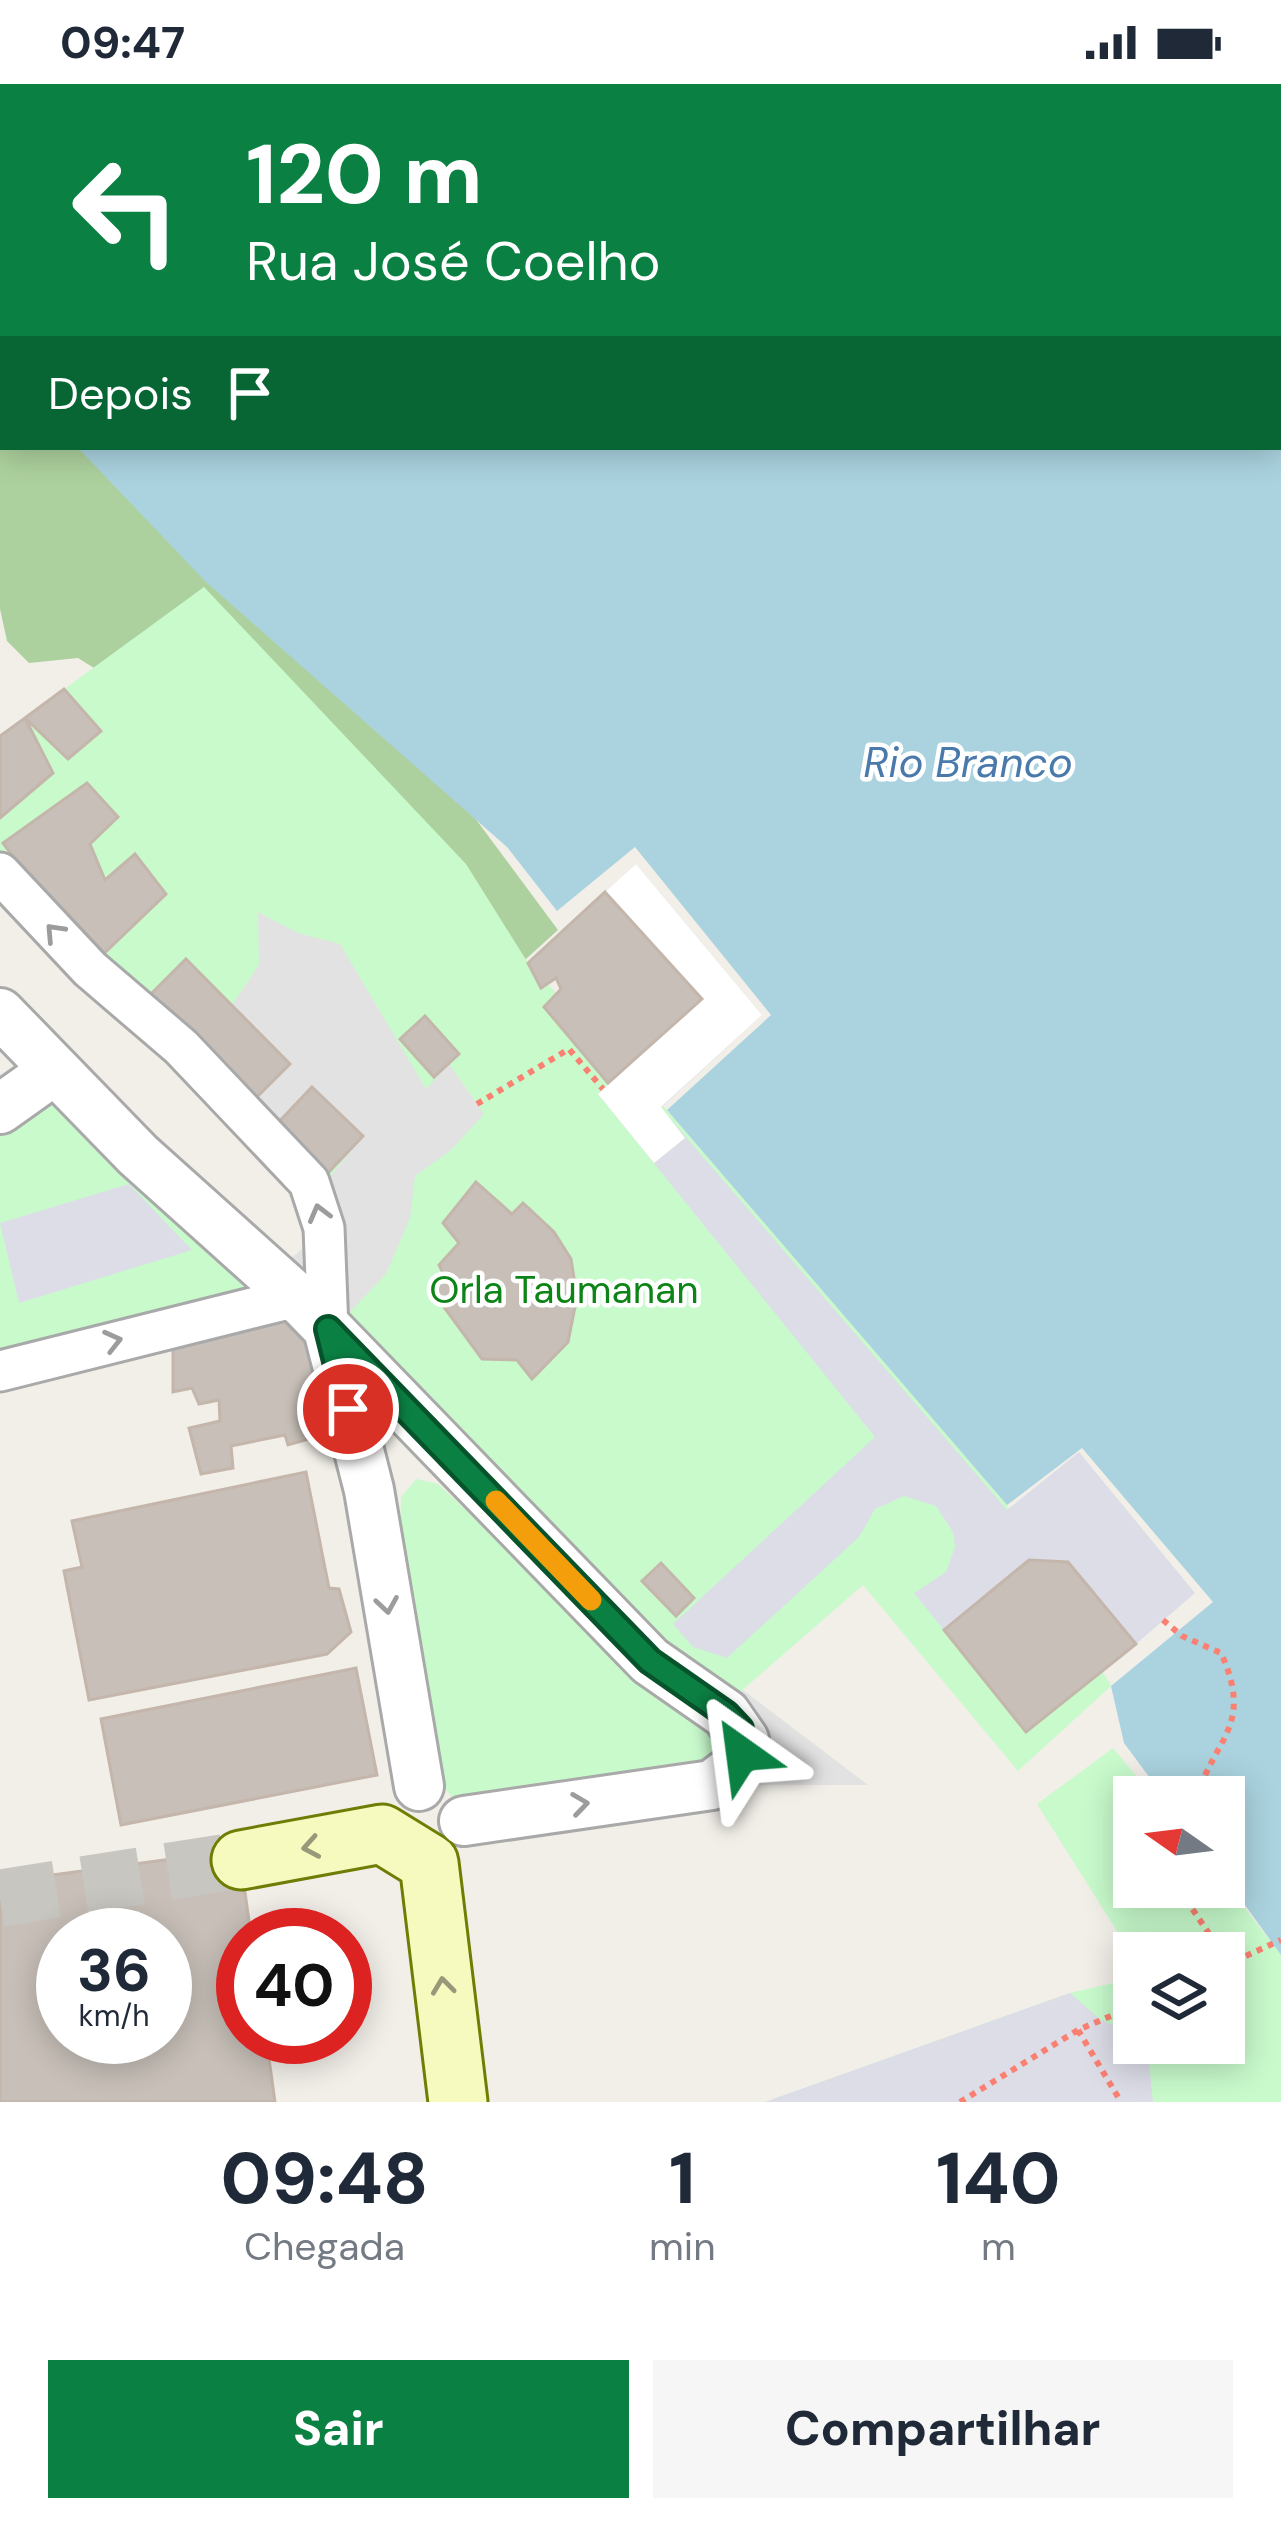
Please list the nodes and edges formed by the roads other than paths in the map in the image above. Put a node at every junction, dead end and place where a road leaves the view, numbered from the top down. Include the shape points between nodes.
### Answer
1 (0, 873) edge
2 (0, 1012) edge
3 (52, 1072) junction
4 (0, 1108) edge
5 (312, 1313) junction
6 (0, 1372) edge
7 (464, 1468) junction
8 (369, 1490) junction
9 (425, 1839) junction
10 (241, 1860) tunnel mouth
11 (458, 2102) edge

5 -> 1 street via 324,1228 309,1182
2 - 3 street
3 - 4 street
3 - 5 street
6 -> 5 street
5 - 7 street
5 - 8 street
7 - 8 street via 409,1460
9 -> 7 street via 712,1785 736,1766 744,1740 650,1661
8 -> 9 street
9 -> 10 main road
11 -> 9 main road

